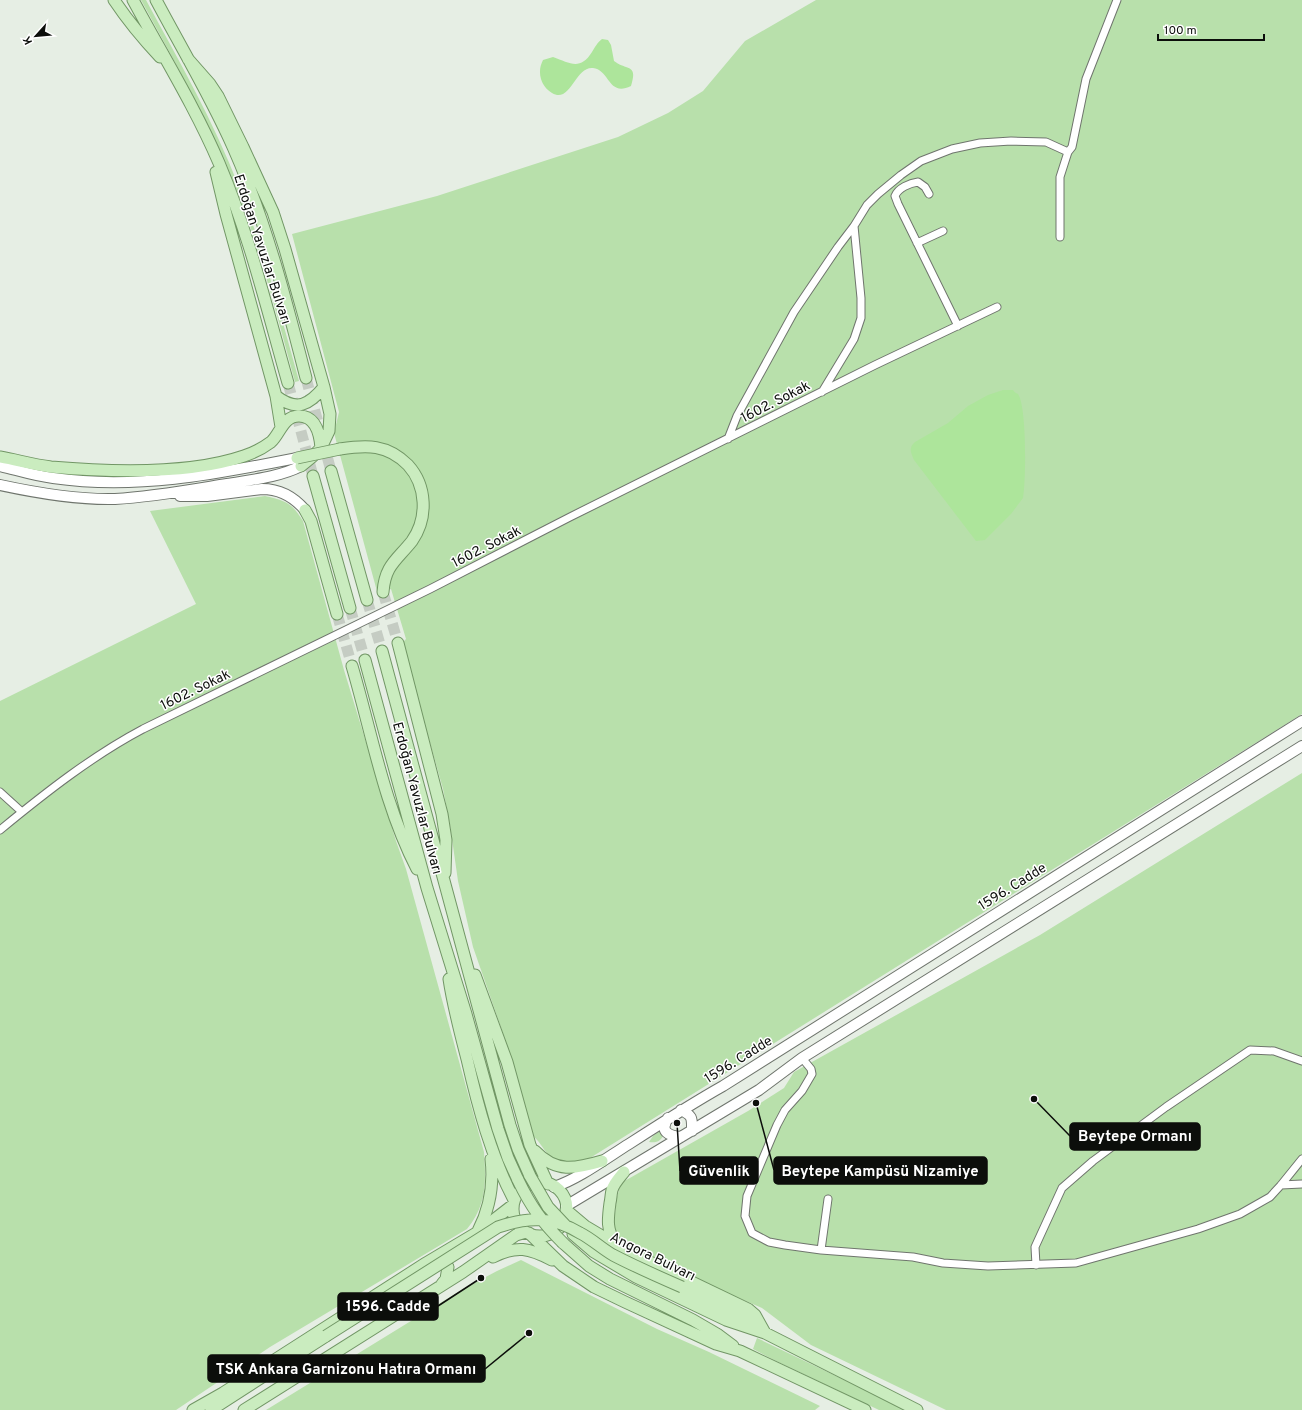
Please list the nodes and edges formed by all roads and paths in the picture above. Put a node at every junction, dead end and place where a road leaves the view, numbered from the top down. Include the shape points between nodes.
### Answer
1 (114, 0) edge
2 (133, 0) edge
3 (156, 0) edge
4 (1117, 0) edge
5 (188, 58) junction
6 (169, 67) junction
7 (212, 147) junction
8 (1068, 152) junction
9 (929, 194) dead end
10 (854, 226) junction
11 (943, 231) dead end
12 (1060, 236) dead end
13 (917, 243) junction
14 (997, 307) dead end
15 (958, 326) junction
16 (306, 378) tunnel mouth
17 (288, 382) tunnel mouth
18 (324, 387) junction
19 (822, 392) junction
20 (276, 396) junction
21 (281, 427) junction
22 (728, 439) junction
23 (321, 448) junction
24 (0, 457) edge
25 (299, 462) junction
26 (0, 466) edge
27 (331, 471) tunnel mouth
28 (313, 476) tunnel mouth
29 (0, 485) edge
30 (156, 495) junction
31 (305, 510) joint
32 (383, 592) tunnel mouth
33 (368, 600) tunnel mouth
34 (350, 608) tunnel mouth
35 (337, 614) tunnel mouth
36 (398, 643) tunnel mouth
37 (382, 651) tunnel mouth
38 (365, 660) tunnel mouth
39 (352, 666) tunnel mouth
40 (1302, 721) edge
41 (1302, 746) edge
42 (0, 792) edge
43 (22, 812) junction
44 (0, 830) edge
45 (444, 883) junction
46 (427, 888) junction
47 (458, 934) junction
48 (444, 945) junction
49 (802, 1058) junction
50 (1302, 1061) edge
51 (681, 1110) junction
52 (668, 1118) junction
53 (692, 1131) junction
54 (681, 1137) junction
55 (490, 1141) junction
56 (530, 1145) junction
57 (1302, 1158) edge
58 (602, 1161) junction
59 (624, 1172) junction
60 (530, 1176) joint
61 (1302, 1184) edge
62 (551, 1185) junction
63 (1281, 1185) junction
64 (828, 1199) dead end
65 (514, 1202) junction
66 (566, 1208) junction
67 (585, 1226) junction
68 (478, 1232) junction
69 (527, 1232) junction
70 (618, 1245) junction
71 (821, 1250) junction
72 (560, 1262) junction
73 (426, 1263) junction
74 (1036, 1265) junction
75 (462, 1272) junction
76 (440, 1286) junction
77 (765, 1333) junction
78 (740, 1351) junction
79 (193, 1410) edge
80 (211, 1410) edge
81 (244, 1410) edge
82 (865, 1410) edge
83 (917, 1410) edge

1 - 6 main road via 142,38
2 - 6 main road, Erdoğan Yavuzlar Bulvarı
3 - 5 main road, Erdoğan Yavuzlar Bulvarı
4 - 8 street via 1086,79 1072,147
5 - 16 main road, Erdoğan Yavuzlar Bulvarı via 221,121 255,202
5 - 18 main road via 218,96 272,212
6 - 7 main road, Erdoğan Yavuzlar Bulvarı
7 - 17 main road, Erdoğan Yavuzlar Bulvarı via 244,229
7 - 20 main road via 226,214
8 - 10 street via 1046,142 1011,141 980,143 952,149 921,161 901,175 868,205
8 - 12 street via 1060,177
9 - 13 street via 918,182 899,190 895,196
10 - 19 street via 861,318 854,340
10 - 22 street via 794,312 737,416
11 - 13 street
13 - 15 street
14 - 15 street, 1602. Sokak
15 - 19 street, 1602. Sokak
18 - 20 main road via 315,398 298,406 286,403
18 - 23 main road via 329,404 330,423 327,438
19 - 22 street, 1602. Sokak
20 - 21 main road
21 - 23 main road via 291,418 306,418 317,428
21 - 24 main road via 271,442 251,453 223,461 178,468 134,470 50,467
22 - 43 street, 1602. Sokak via 120,741
23 - 25 main road via 312,457
25 - 26 main road via 147,482 52,478
25 - 30 main road via 289,472
25 - 32 main road, bridge via 340,449 364,446 386,450 400,457 412,470 420,485 424,502 422,518 416,534 387,572
27 - 33 main road
28 - 34 main road
29 - 30 main road via 87,498 115,499
30 - 31 main road via 193,497 269,489 292,497
31 - 35 main road via 311,522
36 - 45 main road via 442,814 446,840
37 - 45 main road, Erdoğan Yavuzlar Bulvarı
38 - 46 main road, Erdoğan Yavuzlar Bulvarı
39 - 46 main road via 391,808 406,847
40 - 51 main road, 1596. Cadde via 737,1078
41 - 49 main road
42 - 43 street
43 - 44 street, 1602. Sokak
45 - 47 main road, Erdoğan Yavuzlar Bulvarı
46 - 48 main road, Erdoğan Yavuzlar Bulvarı
47 - 56 main road, Erdoğan Yavuzlar Bulvarı via 497,1034
47 - 60 main road, Erdoğan Yavuzlar Bulvarı via 510,1125
48 - 55 main road, Erdoğan Yavuzlar Bulvarı via 455,1013
48 - 78 main road, Erdoğan Yavuzlar Bulvarı, bridge via 498,1129 508,1158 537,1216 589,1266 693,1320
49 - 53 main road via 758,1090
49 - 71 street via 812,1074 777,1125 747,1196 745,1216 752,1232 769,1242
50 - 74 street via 1274,1051 1250,1050 1093,1161 1062,1188 1035,1247
51 - 52 main road, 1596. Cadde
51 - 53 main road via 690,1115
52 - 54 main road via 664,1128 666,1132
52 - 58 main road, 1596. Cadde
53 - 54 main road
54 - 59 main road
55 - 65 main road, Erdoğan Yavuzlar Bulvarı
55 - 68 main road via 492,1192
56 - 58 main road via 550,1163 564,1168 578,1168
56 - 62 main road, Erdoğan Yavuzlar Bulvarı
57 - 63 street
58 - 62 main road, 1596. Cadde via 564,1184
59 - 66 main road
59 - 70 main road via 612,1190 608,1213 609,1230
60 - 77 main road, Angora Bulvarı, bridge via 548,1206 573,1234 594,1252 636,1277 726,1320
61 - 63 street
62 - 65 main road, 1596. Cadde via 534,1183 527,1186 521,1190
62 - 66 main road via 562,1195
63 - 74 street via 1270,1197 1240,1214 1198,1229 1076,1263
64 - 71 street
65 - 68 main road, 1596. Cadde
65 - 69 main road via 515,1220
66 - 67 main road, Angora Bulvarı
66 - 69 main road via 565,1218 557,1230 543,1236
67 - 70 main road, Angora Bulvarı
67 - 72 main road via 573,1226 556,1242 555,1249
68 - 73 main road, 1596. Cadde
69 - 72 main road
69 - 75 main road via 516,1235
70 - 77 main road, Angora Bulvarı via 748,1309 755,1315
71 - 74 street via 913,1257 943,1263 988,1266
72 - 75 main road via 528,1250 514,1249
72 - 78 main road via 594,1287 716,1344
73 - 76 main road via 443,1263 448,1267 446,1279
73 - 79 main road, 1596. Cadde
75 - 76 main road
76 - 81 main road
77 - 80 main road, Angora Bulvarı, bridge via 748,1318 611,1254 565,1225 544,1220 523,1220 498,1227
77 - 83 main road, Angora Bulvarı
78 - 82 main road

